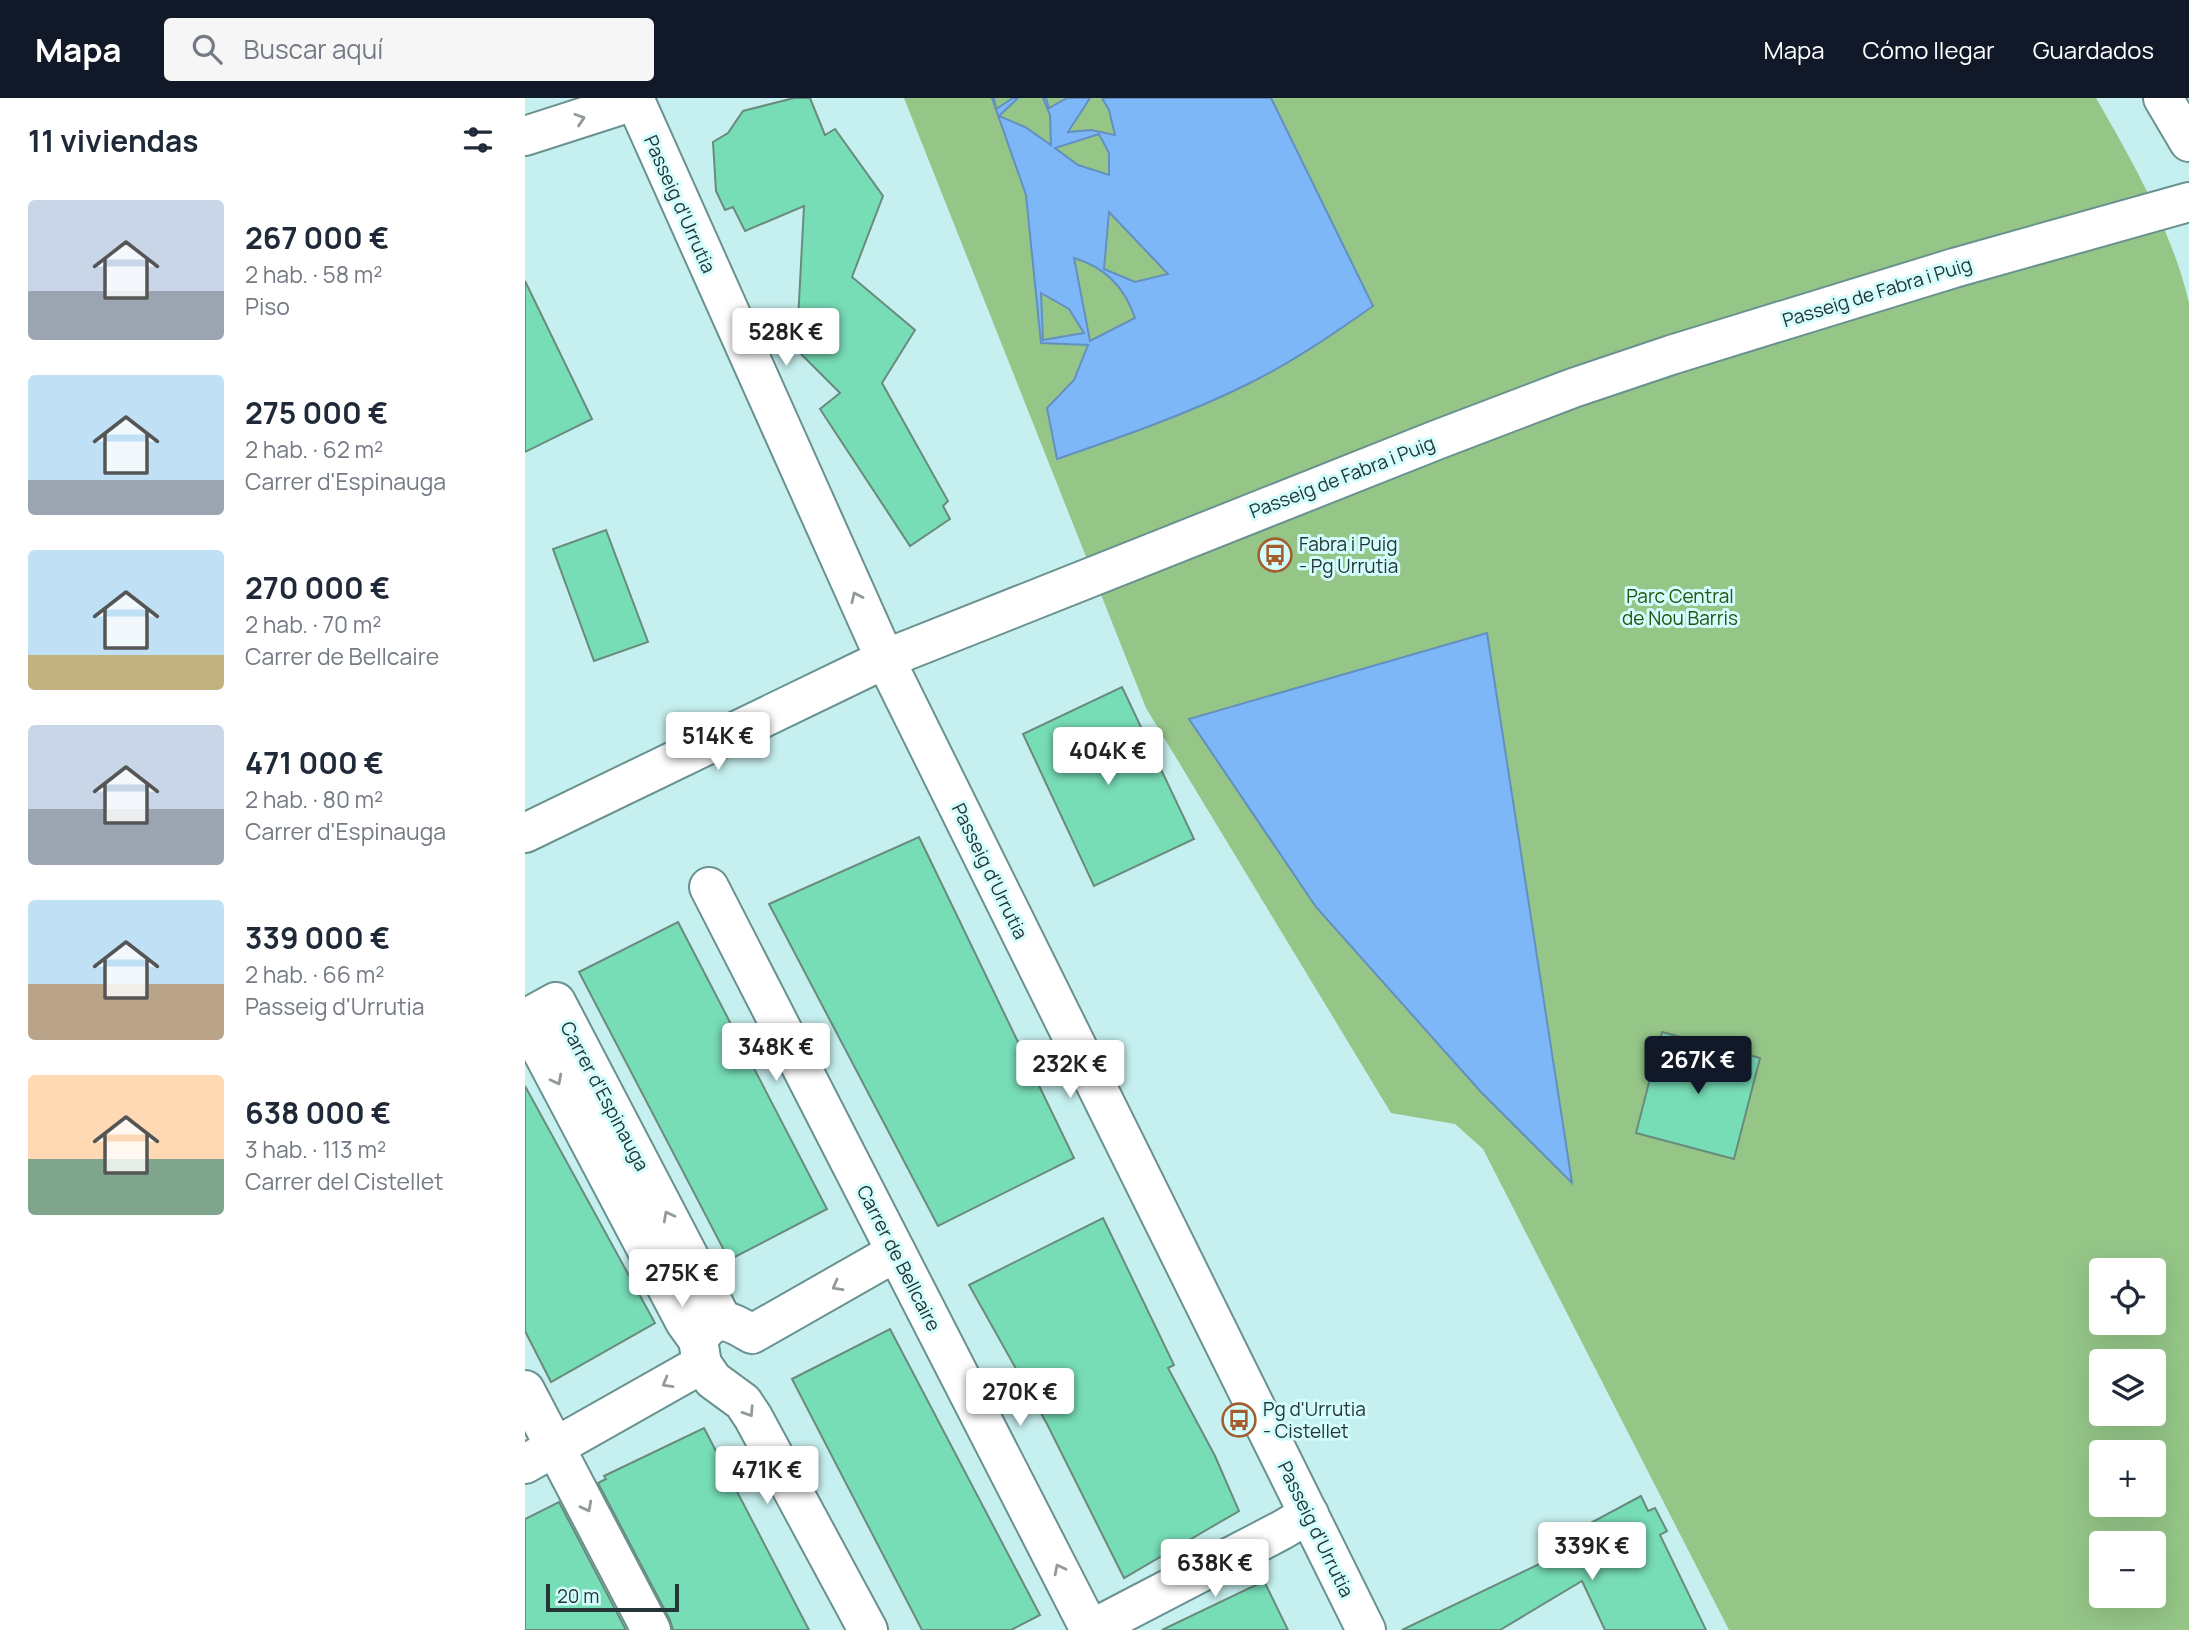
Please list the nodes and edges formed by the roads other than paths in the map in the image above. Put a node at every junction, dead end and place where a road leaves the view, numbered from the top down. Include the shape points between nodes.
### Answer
1 (2163, 98) edge
2 (634, 100) edge
3 (525, 136) edge
4 (2189, 142) edge
5 (2189, 202) edge
6 (885, 659) junction
7 (525, 833) edge
8 (709, 887) dead end
9 (896, 1252) junction
10 (707, 1341) junction
11 (525, 1390) edge
12 (540, 1455) edge
13 (1309, 1514) junction
14 (651, 1630) edge
15 (869, 1630) edge
16 (1090, 1630) edge
17 (1366, 1630) edge

1 - 4 street
3 -> 2 street
6 -> 2 street, Passeig d'Urrutia
5 - 6 street, Passeig de Fabra i Puig via 1929,275 1573,388
6 - 7 street, Passeig de Fabra i Puig
6 - 13 street, Passeig d'Urrutia
8 - 9 street, Carrer de Bellcaire
9 -> 10 street via 752,1334 735,1324
16 -> 9 street, Carrer de Bellcaire
10 -> 10 street, Carrer d'Espinauga via 556,1002 526,1019 685,1322
10 -> 12 street
10 -> 15 street, Carrer d'Espinauga via 713,1380 743,1402 753,1417
11 - 12 street
12 -> 14 street
13 - 16 street
13 - 17 street, Passeig d'Urrutia

